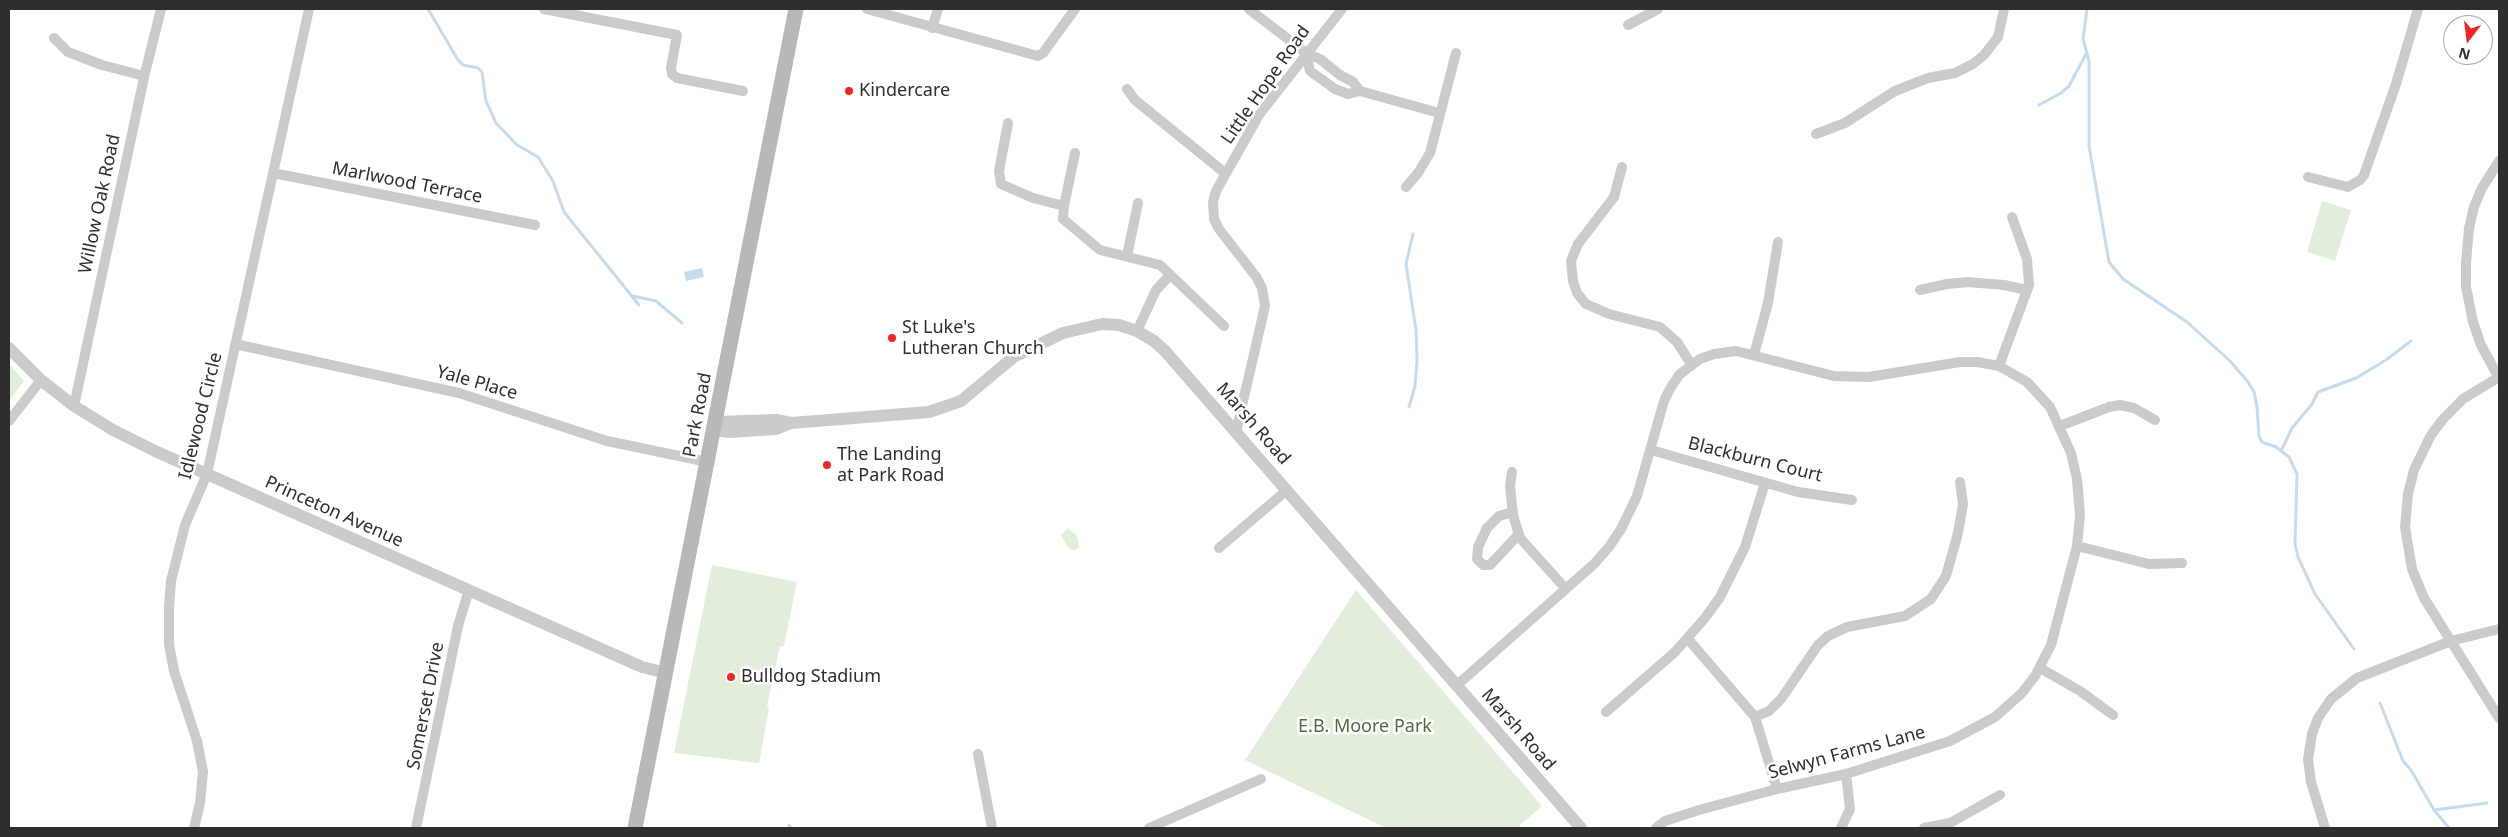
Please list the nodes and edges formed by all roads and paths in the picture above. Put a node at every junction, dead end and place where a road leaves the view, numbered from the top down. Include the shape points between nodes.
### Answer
1 (161, 9) edge
2 (308, 9) edge
3 (544, 9) edge
4 (796, 9) edge
5 (867, 9) edge
6 (938, 9) edge
7 (1074, 9) edge
8 (1249, 9) edge
9 (1342, 9) edge
10 (1658, 9) edge
11 (2004, 9) edge
12 (2418, 9) edge
13 (571, 11) edge
14 (1628, 25) dead end
15 (932, 28) junction
16 (54, 38) dead end
17 (1306, 53) junction
18 (1456, 53) dead end
19 (144, 76) junction
20 (1128, 89) dead end
21 (743, 90) dead end
22 (1360, 91) junction
23 (1440, 113) junction
24 (1008, 123) dead end
25 (1816, 134) dead end
26 (1075, 153) dead end
27 (2499, 161) edge
28 (1622, 167) dead end
29 (273, 173) junction
30 (1225, 173) junction
31 (2308, 177) dead end
32 (1406, 187) dead end
33 (1138, 203) dead end
34 (1064, 206) junction
35 (2012, 217) dead end
36 (535, 224) dead end
37 (1778, 242) dead end
38 (1127, 256) junction
39 (1170, 275) junction
40 (1920, 290) dead end
41 (2028, 290) junction
42 (1224, 326) dead end
43 (1137, 331) junction
44 (235, 344) junction
45 (9, 348) edge
46 (1754, 355) junction
47 (1691, 364) junction
48 (1999, 366) junction
49 (2499, 377) edge
50 (41, 380) junction
51 (74, 406) junction
52 (2155, 420) dead end
53 (9, 421) edge
54 (715, 426) junction
55 (2060, 426) junction
56 (1236, 432) junction
57 (1651, 450) junction
58 (708, 462) junction
59 (1512, 472) dead end
60 (207, 474) junction
61 (1960, 482) dead end
62 (1765, 483) junction
63 (1287, 490) junction
64 (1852, 500) dead end
65 (1513, 512) junction
66 (1519, 534) junction
67 (2077, 546) junction
68 (1219, 548) dead end
69 (2182, 564) dead end
70 (1566, 589) junction
71 (469, 590) junction
72 (2499, 629) edge
73 (1688, 639) junction
74 (2451, 641) junction
75 (2040, 668) junction
76 (666, 673) junction
77 (1456, 686) junction
78 (1606, 712) dead end
79 (2113, 715) dead end
80 (1755, 717) junction
81 (2499, 718) edge
82 (978, 754) dead end
83 (1846, 774) junction
84 (1261, 779) dead end
85 (1777, 789) junction
86 (2000, 795) dead end
87 (1165, 825) edge
88 (194, 828) edge
89 (416, 828) edge
90 (635, 828) edge
91 (992, 828) edge
92 (1149, 828) edge
93 (1581, 828) edge
94 (1656, 828) edge
95 (1841, 828) edge
96 (1924, 828) edge
97 (2325, 828) edge

1 - 19 street, Willow Oak Road
2 - 29 street, Idlewood Circle
3 - 13 street
4 - 54 main road, Park Road
5 - 15 street
6 - 15 street
7 - 15 street via 1038,56
8 - 17 street
9 - 17 street, Little Hope Road
10 - 14 street
11 - 25 street via 1998,36 1984,56 1973,64 1955,73 1922,80 1894,91 1845,123
12 - 31 street via 2396,84 2360,180 2348,187
13 - 21 street via 677,35 670,68 676,78
16 - 19 street via 68,52
17 - 22 street via 1353,82
17 - 22 street via 1310,71 1335,89 1348,94
17 - 30 street, Little Hope Road via 1259,115
18 - 23 street
19 - 51 street, Willow Oak Road
20 - 30 street via 1135,100
22 - 23 street
23 - 32 street via 1430,153
24 - 34 street via 998,170 1001,184 1033,198
26 - 34 street
27 - 49 street via 2474,207 2469,228 2466,287 2481,345
28 - 47 street via 1614,197 1578,244 1572,261 1577,293 1586,304 1609,314 1660,327 1677,342
29 - 36 street, Marlwood Terrace
29 - 44 street, Idlewood Circle
30 - 56 street, Little Hope Road via 1213,202 1214,219 1257,278 1265,306
33 - 38 street
34 - 38 street via 1063,219 1096,247
35 - 41 street via 2027,259
37 - 46 street via 1768,303
38 - 39 street via 1160,265
39 - 42 street
39 - 43 street via 1156,290
40 - 41 street via 1968,282
41 - 48 street
43 - 54 street, Marsh Road via 1102,324 1063,333 1015,356 974,392 945,408 929,412
43 - 56 street, Marsh Road via 1165,351
44 - 58 street, Yale Place via 459,392 607,441
44 - 60 street, Idlewood Circle
45 - 50 street, Princeton Avenue
46 - 47 street, Selwyn Farms Lane via 1721,352
46 - 48 street, Selwyn Farms Lane via 1846,377 1880,376 1960,362
47 - 57 street, Selwyn Farms Lane via 1671,387
48 - 55 street, Selwyn Farms Lane via 2027,382 2040,394
49 - 74 street via 2463,400 2444,418 2422,450 2408,494 2405,527 2412,569 2424,598
50 - 51 street, Princeton Avenue
50 - 53 street
51 - 60 street, Princeton Avenue via 113,430
52 - 55 street via 2134,408 2115,405
54 - 58 main road, Park Road
55 - 67 street, Selwyn Farms Lane via 2077,479 2080,515
56 - 63 street, Marsh Road
57 - 62 street, Blackburn Court
57 - 70 street, Selwyn Farms Lane via 1637,496 1621,529 1594,564
58 - 76 main road, Park Road
59 - 65 street
60 - 71 street, Princeton Avenue
60 - 88 street, Idlewood Circle via 177,552 169,607 174,671 197,741 203,772
61 - 80 street via 1963,504 1958,533 1946,576 1931,599 1905,616 1847,627 1828,636 1780,699 1769,711
62 - 64 street, Blackburn Court via 1798,492
62 - 73 street via 1734,572 1720,597
63 - 68 street
63 - 77 street, Marsh Road
65 - 66 street
65 - 66 street via 1499,516 1487,528 1478,547 1477,559 1483,566 1490,565
66 - 70 street
67 - 69 street via 2149,564
67 - 75 street, Selwyn Farms Lane via 2058,624
70 - 77 street, Selwyn Farms Lane
71 - 76 street, Princeton Avenue via 642,667
71 - 89 street, Somerset Drive via 458,626
72 - 74 street
73 - 78 street
73 - 80 street
74 - 81 street
74 - 97 street via 2357,678 2343,687 2322,711 2312,734 2308,759 2309,775
75 - 79 street
75 - 83 street, Selwyn Farms Lane via 2015,700 1973,730 1937,746
76 - 90 main road, Park Road
77 - 93 street, Marsh Road
80 - 85 street
82 - 91 street
83 - 85 street, Selwyn Farms Lane
83 - 95 street via 1850,809
84 - 87 street
85 - 94 street, Selwyn Farms Lane via 1684,814
86 - 96 street via 1950,823
87 - 92 street

